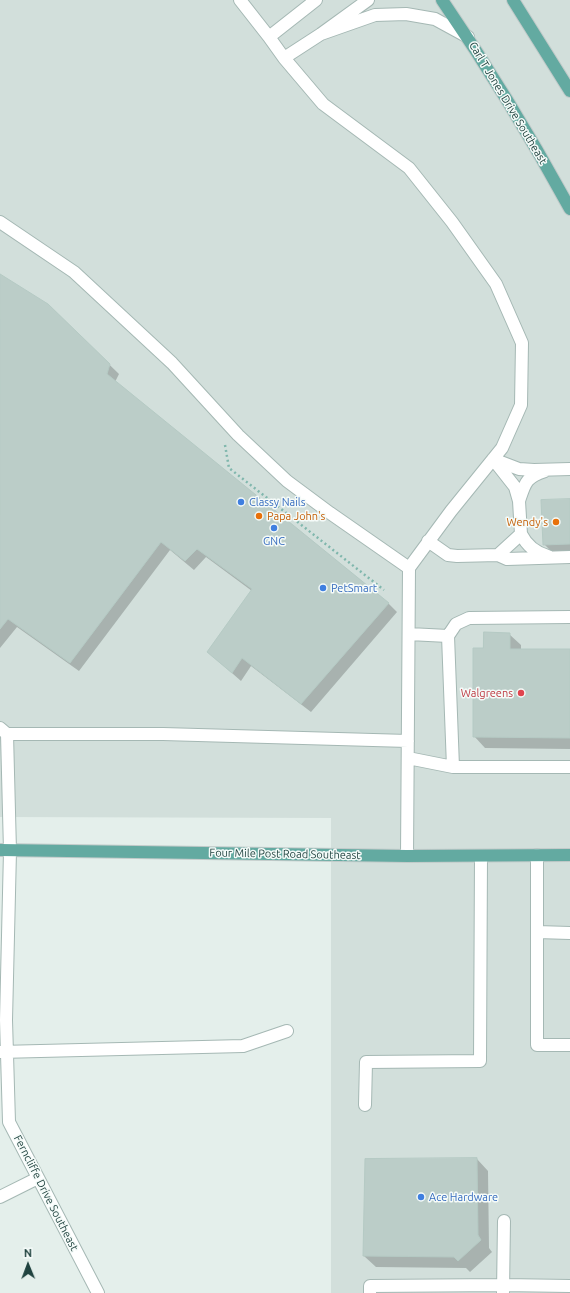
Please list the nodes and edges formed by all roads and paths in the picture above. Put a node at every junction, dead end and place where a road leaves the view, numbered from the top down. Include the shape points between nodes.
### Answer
1 (240, 0) edge
2 (316, 0) edge
3 (368, 0) edge
4 (442, 0) edge
5 (513, 0) edge
6 (321, 34) junction
7 (270, 37) junction
8 (468, 37) junction
9 (284, 58) junction
10 (570, 91) edge
11 (561, 193) junction
12 (570, 202) edge
13 (570, 209) edge
14 (0, 222) edge
15 (224, 439) dead end
16 (493, 459) junction
17 (570, 468) edge
18 (548, 470) junction
19 (519, 500) junction
20 (520, 534) junction
21 (428, 541) junction
22 (498, 555) junction
23 (570, 557) edge
24 (552, 558) junction
25 (408, 568) junction
26 (384, 590) dead end
27 (570, 617) edge
28 (409, 634) junction
29 (448, 636) junction
30 (4, 731) edge
31 (408, 741) junction
32 (408, 758) junction
33 (453, 767) junction
34 (570, 767) edge
35 (5, 850) edge
36 (537, 855) junction
37 (570, 855) edge
38 (407, 856) junction
39 (481, 856) junction
40 (537, 932) junction
41 (570, 933) edge
42 (287, 1031) dead end
43 (570, 1045) edge
44 (4, 1052) edge
45 (365, 1105) dead end
46 (38, 1178) junction
47 (0, 1197) edge
48 (504, 1221) dead end
49 (570, 1286) edge
50 (503, 1289) edge
51 (98, 1293) edge
52 (370, 1293) edge

1 - 7 street
2 - 7 street
3 - 6 street
4 - 8 main road, Carl T Jones Drive Southeast
5 - 10 main road
6 - 8 street via 375,15 406,14 435,19
6 - 9 street
7 - 9 street
8 - 11 main road, Carl T Jones Drive Southeast
9 - 16 street via 323,104 409,168 496,284 522,343 521,404 502,448
11 - 12 street
11 - 13 main road, Carl T Jones Drive Southeast
14 - 25 street via 74,272 172,363 238,435 287,481
15 - 26 path via 229,468
16 - 18 street via 519,468
16 - 19 street via 516,486
16 - 21 street
17 - 18 street
18 - 19 street via 533,475 525,485
19 - 20 street
20 - 22 street
20 - 24 street via 524,542
21 - 22 street via 448,555
21 - 25 street
22 - 24 street via 507,559
23 - 24 street
25 - 28 street
27 - 29 street via 469,618 456,624
28 - 29 street
28 - 31 street
29 - 33 street
30 - 31 street
30 - 35 street, Ferncliffe Drive Southeast
31 - 32 street
32 - 33 street
32 - 38 street
33 - 34 street
35 - 38 main road, Four Mile Post Road Southeast
35 - 44 street, Ferncliffe Drive Southeast
36 - 37 main road, Four Mile Post Road Southeast
36 - 39 main road, Four Mile Post Road Southeast
36 - 40 street
38 - 39 main road, Four Mile Post Road Southeast
39 - 45 street via 480,1061 366,1062
40 - 41 street
40 - 43 street via 537,1045
42 - 44 street via 243,1046
44 - 46 street, Ferncliffe Drive Southeast via 9,1122
46 - 47 street
46 - 51 street, Ferncliffe Drive Southeast
48 - 50 street
49 - 50 street
50 - 52 street via 370,1286

